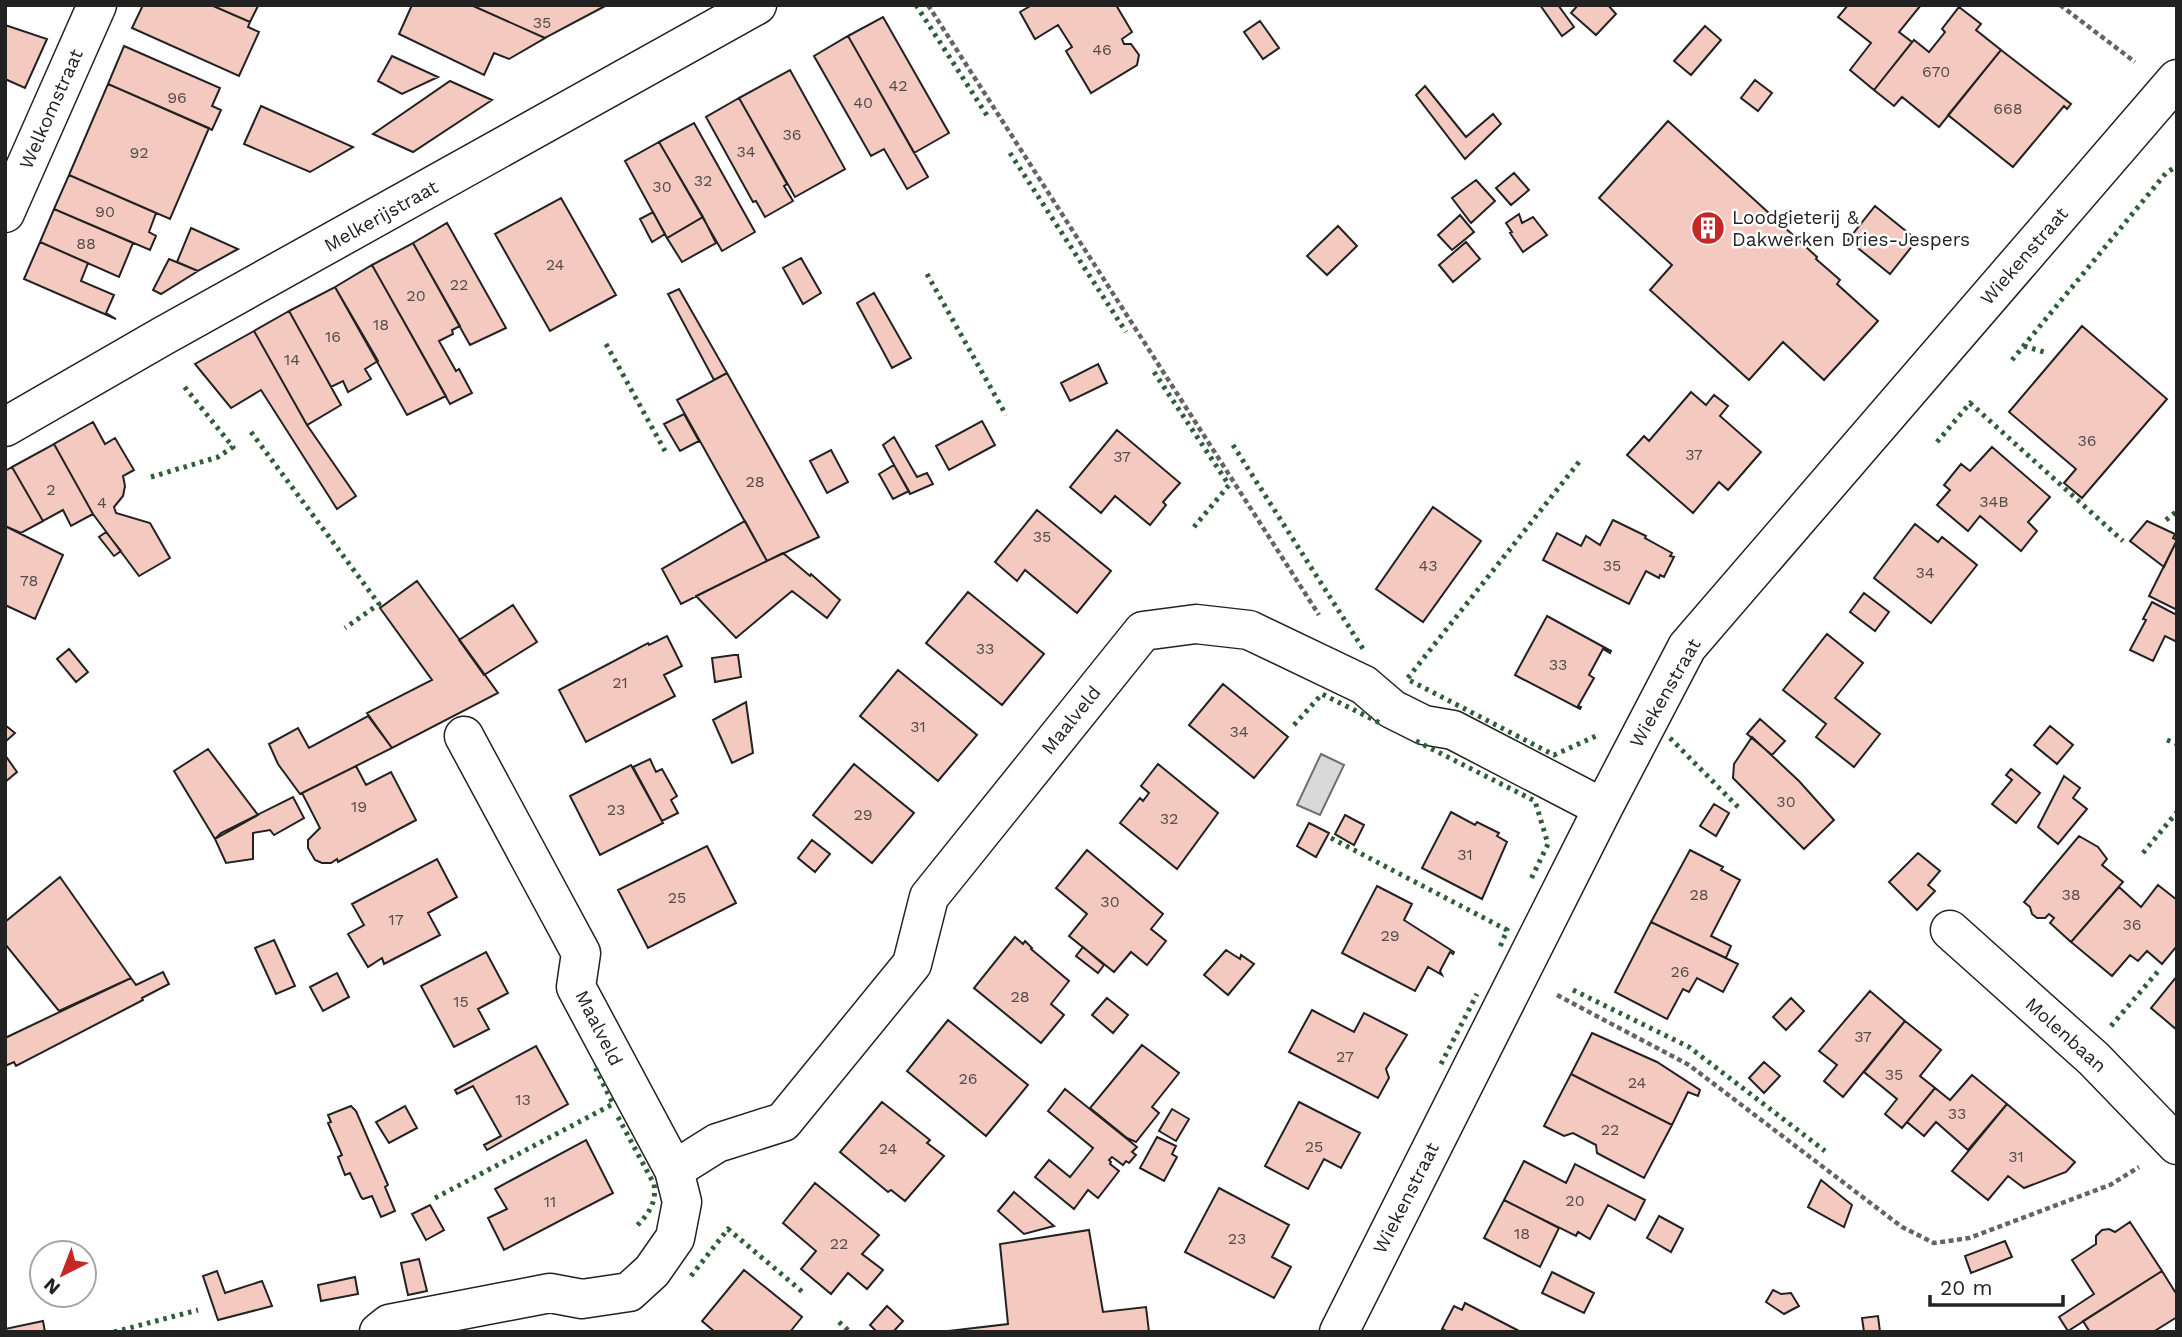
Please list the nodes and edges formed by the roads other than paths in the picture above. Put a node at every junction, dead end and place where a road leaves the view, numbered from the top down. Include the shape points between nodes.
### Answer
1 (97, 5) edge
2 (757, 5) edge
3 (2173, 83) edge
4 (5, 214) edge
5 (5, 427) edge
6 (464, 736) dead end
7 (1602, 807) junction
8 (1950, 930) dead end
9 (2175, 1142) edge
10 (674, 1170) junction
11 (379, 1332) edge
12 (1339, 1332) edge

1 - 4 street, Welkomstraat
2 - 5 street, Melkerijstraat
3 - 7 street, Wiekenstraat via 1687,648
6 - 10 street, Maalveld via 581,953 576,987
7 - 10 street, Maalveld via 1453,730 1424,725 1392,709 1364,685 1249,630 1196,624 1143,631 929,897 912,964 783,1122 717,1143
7 - 12 street, Wiekenstraat
8 - 9 street, Molenbaan via 2094,1059
10 - 11 street, Maalveld via 682,1202 675,1238 652,1271 629,1292 582,1299 550,1293 389,1324

